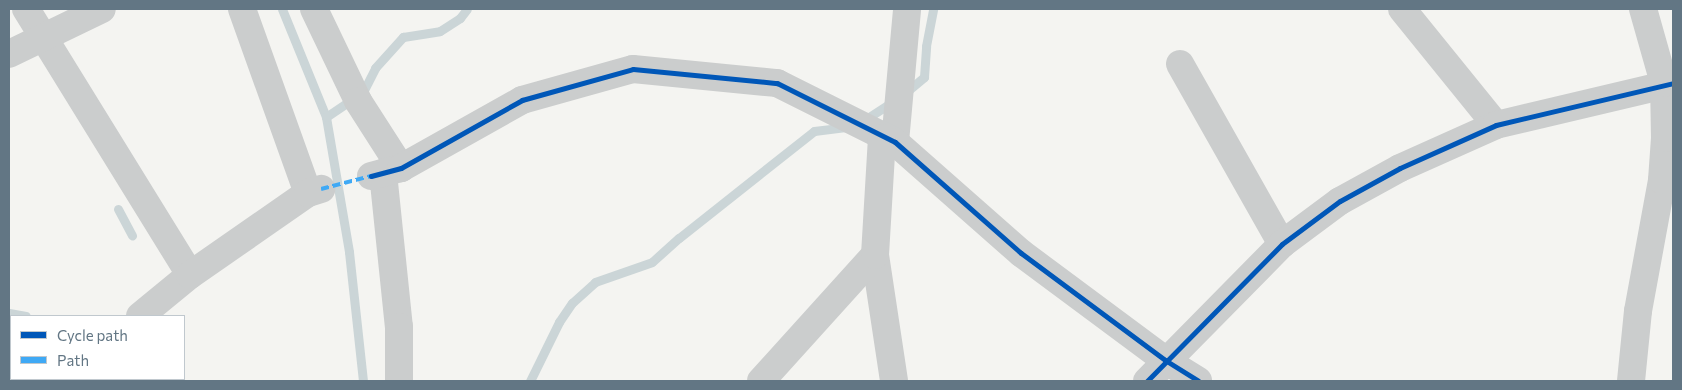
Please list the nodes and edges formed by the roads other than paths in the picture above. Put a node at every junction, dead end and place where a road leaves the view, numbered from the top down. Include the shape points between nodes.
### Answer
1 (26, 9) edge
2 (102, 9) edge
3 (242, 9) edge
4 (314, 9) edge
5 (907, 9) edge
6 (1402, 9) edge
7 (1644, 9) edge
8 (42, 38) junction
9 (9, 54) edge
10 (1180, 64) dead end
11 (1669, 83) edge
12 (1496, 125) junction
13 (889, 140) junction
14 (385, 172) junction
15 (1282, 244) junction
16 (875, 254) junction
17 (190, 275) junction
18 (141, 315) edge
19 (1165, 360) junction
20 (399, 381) edge
21 (760, 381) edge
22 (894, 381) edge
23 (1147, 381) edge
24 (1198, 381) edge
25 (1631, 381) edge

1 - 8 street
2 - 8 street
3 - 17 street via 314,191
4 - 14 street via 358,101
5 - 13 street
6 - 12 street
7 - 11 street
8 - 9 street
8 - 17 street
10 - 15 street
11 - 12 street
11 - 25 street via 1662,180 1638,311
12 - 15 street via 1391,173 1340,201
13 - 14 street via 777,83 633,69 522,100
13 - 16 street
13 - 19 street via 1021,253
14 - 20 street via 399,327
15 - 19 street
16 - 21 street
16 - 22 street
17 - 18 street
19 - 23 street
19 - 24 street

